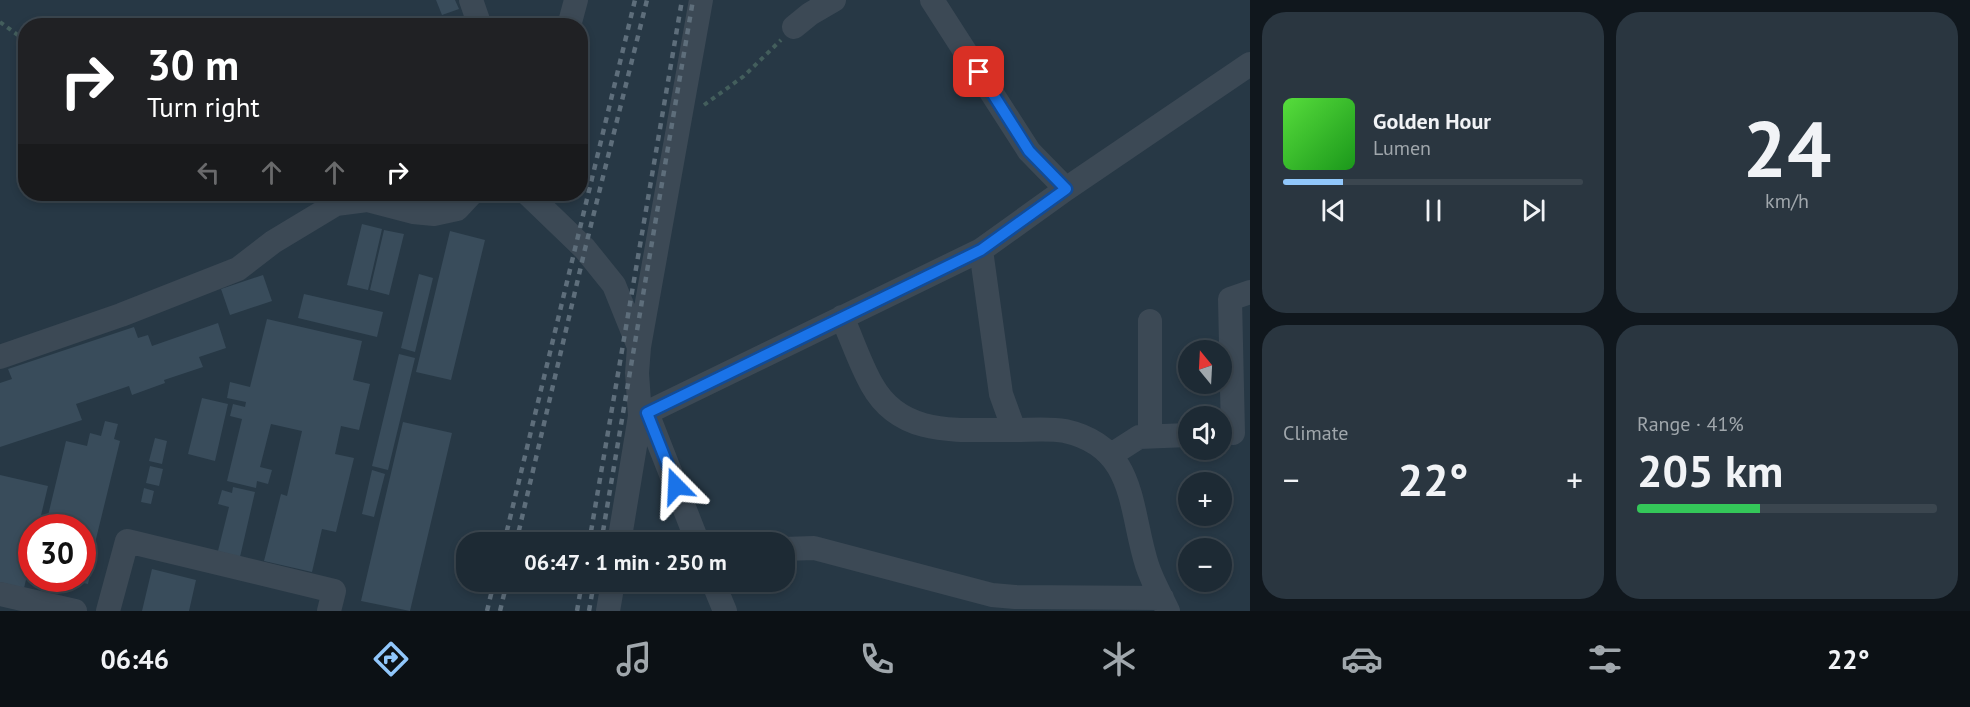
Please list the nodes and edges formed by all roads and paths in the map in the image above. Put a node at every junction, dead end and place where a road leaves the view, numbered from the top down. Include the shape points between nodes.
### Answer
1 (471, 0) edge
2 (576, 0) edge
3 (701, 0) edge
4 (834, 0) edge
5 (932, 0) edge
6 (477, 18) edge
7 (571, 18) edge
8 (0, 22) edge
9 (794, 27) joint
10 (18, 35) edge
11 (1250, 64) edge
12 (680, 123) junction
13 (1066, 189) junction
14 (360, 201) edge
15 (371, 201) edge
16 (464, 201) edge
17 (535, 201) edge
18 (981, 250) junction
19 (1250, 291) edge
20 (842, 317) junction
21 (1150, 321) dead end
22 (639, 347) junction
23 (0, 357) edge
24 (643, 414) junction
25 (1014, 430) junction
26 (1235, 433) edge
27 (1178, 435) edge
28 (1150, 436) junction
29 (1112, 455) junction
30 (621, 532) edge
31 (693, 532) edge
32 (795, 549) edge
33 (611, 592) edge
34 (717, 592) edge
35 (0, 594) edge
36 (1165, 604) edge
37 (75, 611) edge
38 (108, 611) edge
39 (329, 611) edge
40 (608, 611) edge
41 (725, 611) edge

1 - 6 street
2 - 7 street
3 - 12 street
4 - 9 street
5 - 13 street via 1029,151
8 - 10 path
9 - 12 path via 744,76
11 - 13 street
12 - 22 street
13 - 18 street
14 - 23 street via 336,204 273,242 238,269
15 - 16 street via 413,213 434,214 457,209
17 - 22 street via 585,249 614,285
18 - 20 street
18 - 25 street via 1001,394
19 - 26 street via 1230,299
20 - 24 street
20 - 25 street via 872,385 888,407 910,422 937,429
21 - 28 street
22 - 24 street via 637,373
24 - 30 street
24 - 31 street
25 - 29 street via 1063,431 1091,440
27 - 28 street
28 - 29 street via 1139,437
29 - 36 street via 1126,484 1147,566
32 - 36 street via 814,548 992,595
33 - 40 street
34 - 41 street
35 - 37 street
38 - 39 street via 127,541 334,591

